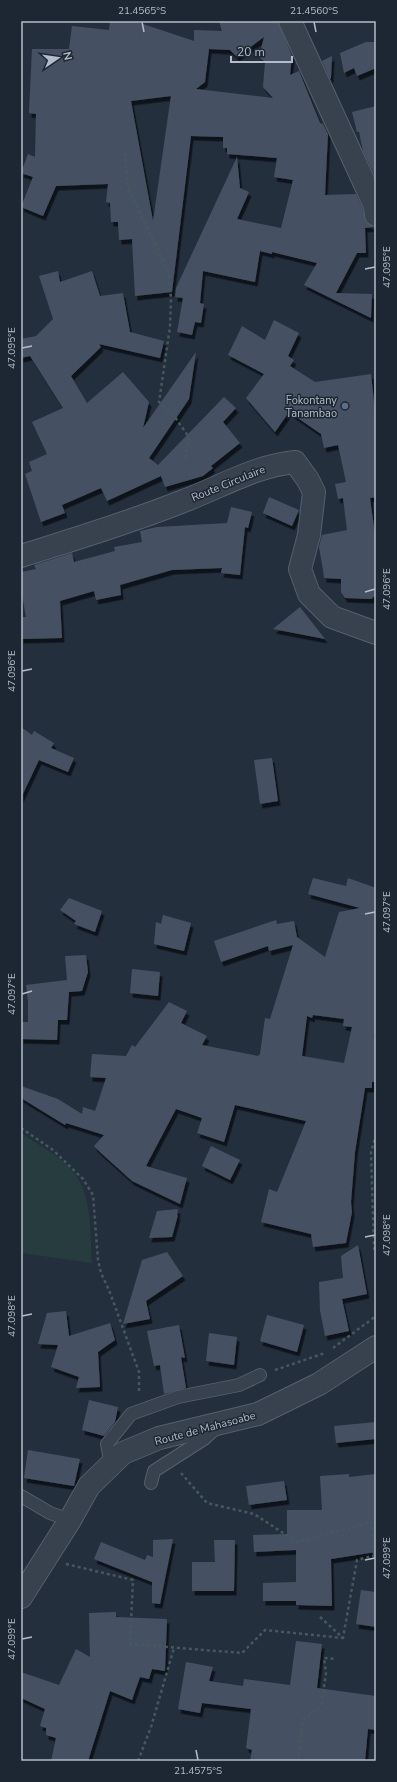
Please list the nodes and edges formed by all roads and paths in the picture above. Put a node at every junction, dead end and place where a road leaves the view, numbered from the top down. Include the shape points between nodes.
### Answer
1 (290, 21) edge
2 (125, 153) dead end
3 (376, 209) edge
4 (185, 458) dead end
5 (21, 556) edge
6 (376, 633) edge
7 (21, 1128) edge
8 (376, 1134) edge
9 (376, 1254) edge
10 (376, 1316) edge
11 (376, 1346) edge
12 (260, 1375) joint
13 (131, 1414) junction
14 (221, 1423) junction
15 (171, 1460) junction
16 (111, 1465) junction
17 (151, 1483) dead end
18 (21, 1496) edge
19 (70, 1520) junction
20 (48, 1555) junction
21 (375, 1556) edge
22 (21, 1597) edge
23 (320, 1617) dead end
24 (343, 1638) junction
25 (174, 1648) junction
26 (335, 1659) dead end
27 (138, 1761) edge
28 (298, 1761) edge

1 - 3 street
2 - 4 path via 128,188 168,271 171,298 170,327 159,402 174,416 189,437
5 - 6 street, Route Circulaire via 128,522 209,492 250,472 276,464 295,462 314,492 309,536 300,569 309,594 332,617
7 - 13 path via 53,1150 83,1179 93,1195 101,1273 110,1290 140,1372 139,1396
8 - 9 path via 371,1153
10 - 12 path via 325,1353
11 - 14 street, Route de Mahasoabe via 319,1384 258,1414
12 - 13 lane via 239,1385 178,1397
13 - 16 lane via 107,1444
14 - 15 lane via 204,1439
14 - 16 street, Route de Mahasoabe via 159,1438 123,1453
15 - 17 lane via 154,1471
15 - 21 path via 207,1503 254,1514 297,1542 372,1522
16 - 19 street, Route de Mahasoabe via 89,1486
18 - 19 lane via 50,1513
19 - 20 street, Route de Mahasoabe
20 - 22 street, Route de Mahasoabe
20 - 25 path via 64,1563 133,1580 130,1644
21 - 24 path via 357,1560
23 - 24 path
24 - 25 path via 265,1630 242,1653
25 - 27 path via 151,1727
26 - 28 path via 324,1658 326,1673 321,1706 303,1719

